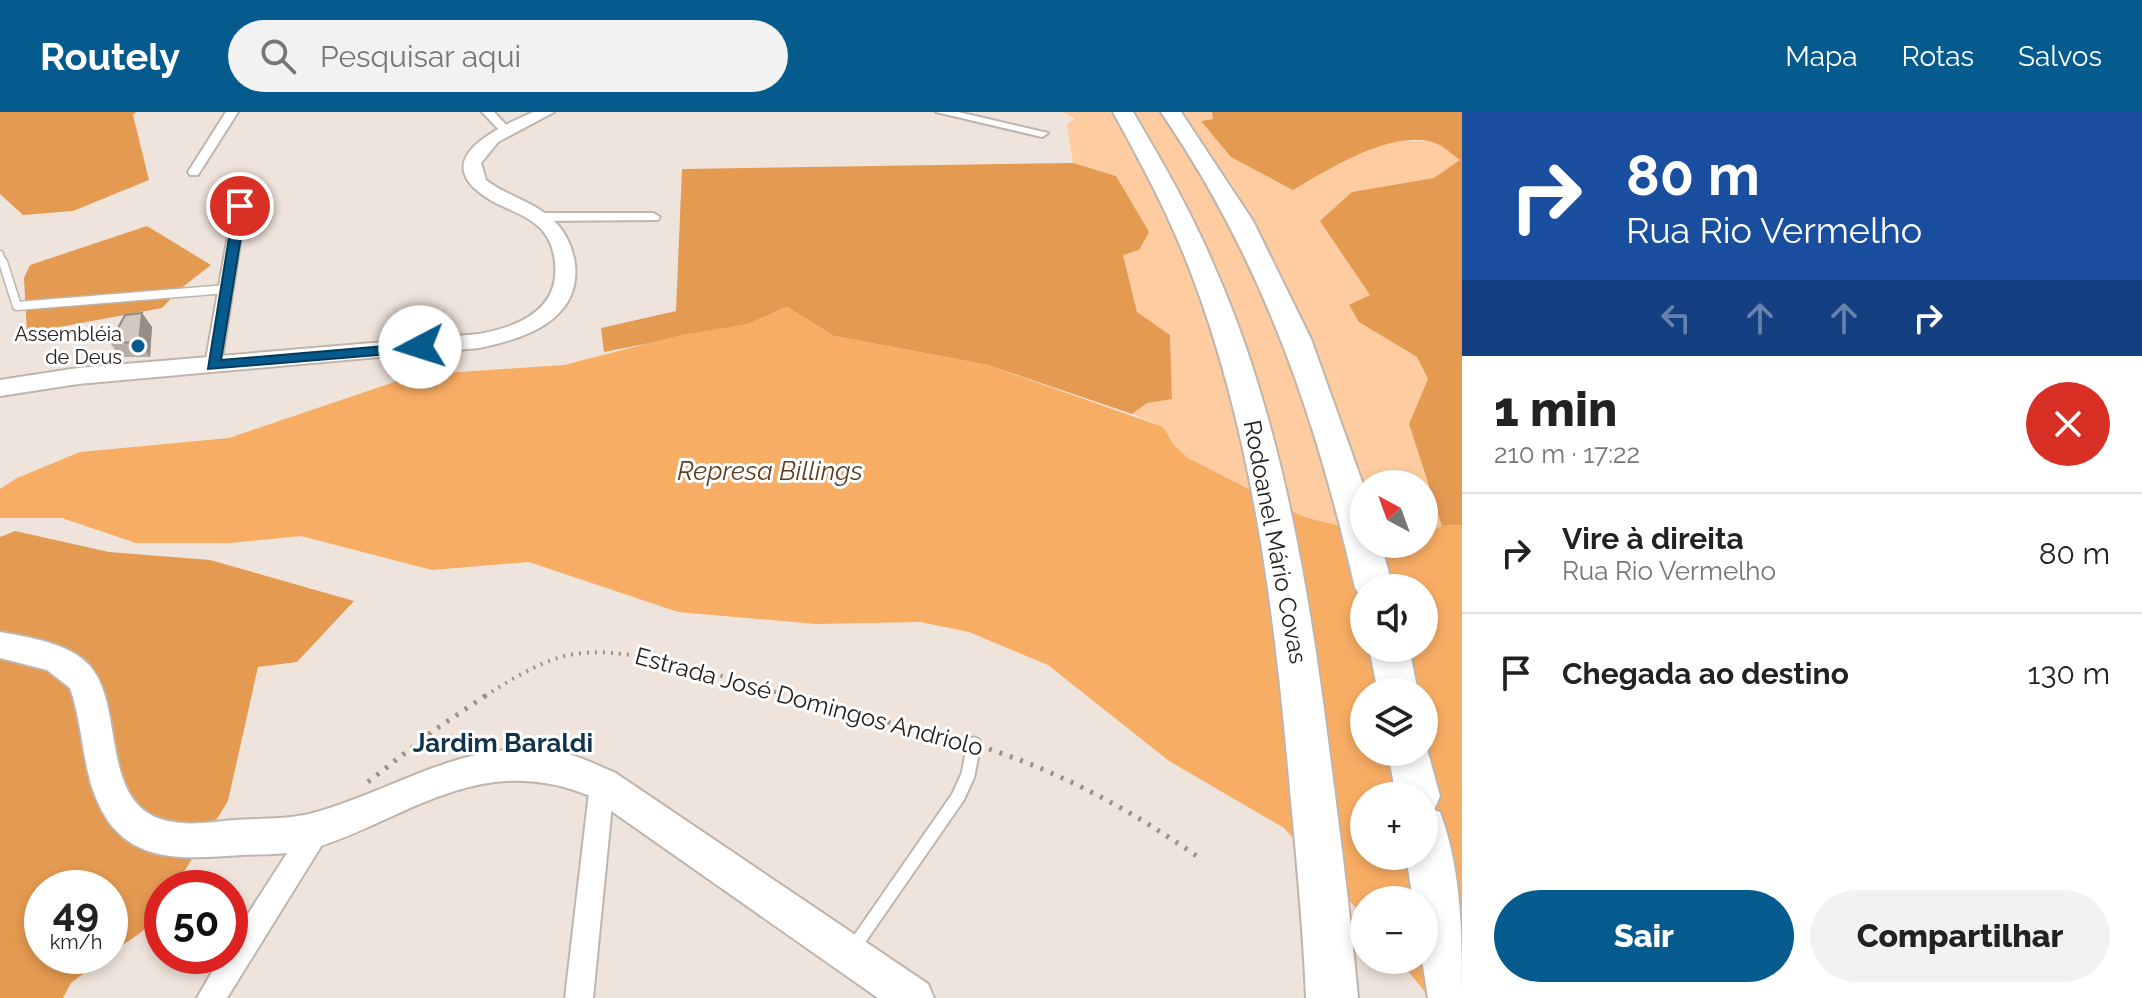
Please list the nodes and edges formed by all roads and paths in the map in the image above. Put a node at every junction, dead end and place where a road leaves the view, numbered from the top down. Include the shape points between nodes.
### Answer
1 (232, 112) edge
2 (488, 112) edge
3 (546, 112) edge
4 (942, 112) edge
5 (1123, 112) edge
6 (1171, 112) edge
7 (958, 113) edge
8 (507, 132) junction
9 (1042, 133) dead end
10 (194, 172) dead end
11 (244, 179) dead end
12 (538, 217) junction
13 (653, 217) dead end
14 (0, 254) edge
15 (227, 289) junction
16 (213, 365) junction
17 (0, 388) edge
18 (1371, 574) edge
19 (0, 645) edge
20 (974, 744) junction
21 (602, 784) junction
22 (358, 792) dead end
23 (316, 831) junction
24 (1201, 859) dead end
25 (1431, 870) edge
26 (848, 956) junction
27 (211, 998) edge
28 (579, 998) edge
29 (914, 998) edge
30 (1332, 998) edge
31 (1454, 998) edge

1 - 10 street
2 - 8 street
3 - 8 main road
4 - 7 street
5 - 30 highway, Rodoanel Mário Covas via 1172,196 1219,310 1257,437 1300,668
6 - 18 highway via 1222,187 1276,291 1358,518
7 - 9 street
8 - 12 main road via 481,145 472,173 499,198
11 - 15 street
12 - 13 street
12 - 16 main road via 560,243 566,272 558,301 533,324 479,341
14 - 15 lane via 17,306
15 - 16 street
16 - 17 main road
19 - 23 main road via 76,672 90,702 107,788 123,817 141,830 191,842
20 - 22 path, Estrada José Domingos Andriolo via 635,655 591,652 533,668 412,746
20 - 24 path, Estrada José Domingos Andriolo via 1097,789
20 - 26 lane via 958,797
21 - 23 main road via 559,767 496,765 424,783
21 - 26 main road
21 - 28 street
23 - 27 street
25 - 31 highway
26 - 29 main road

